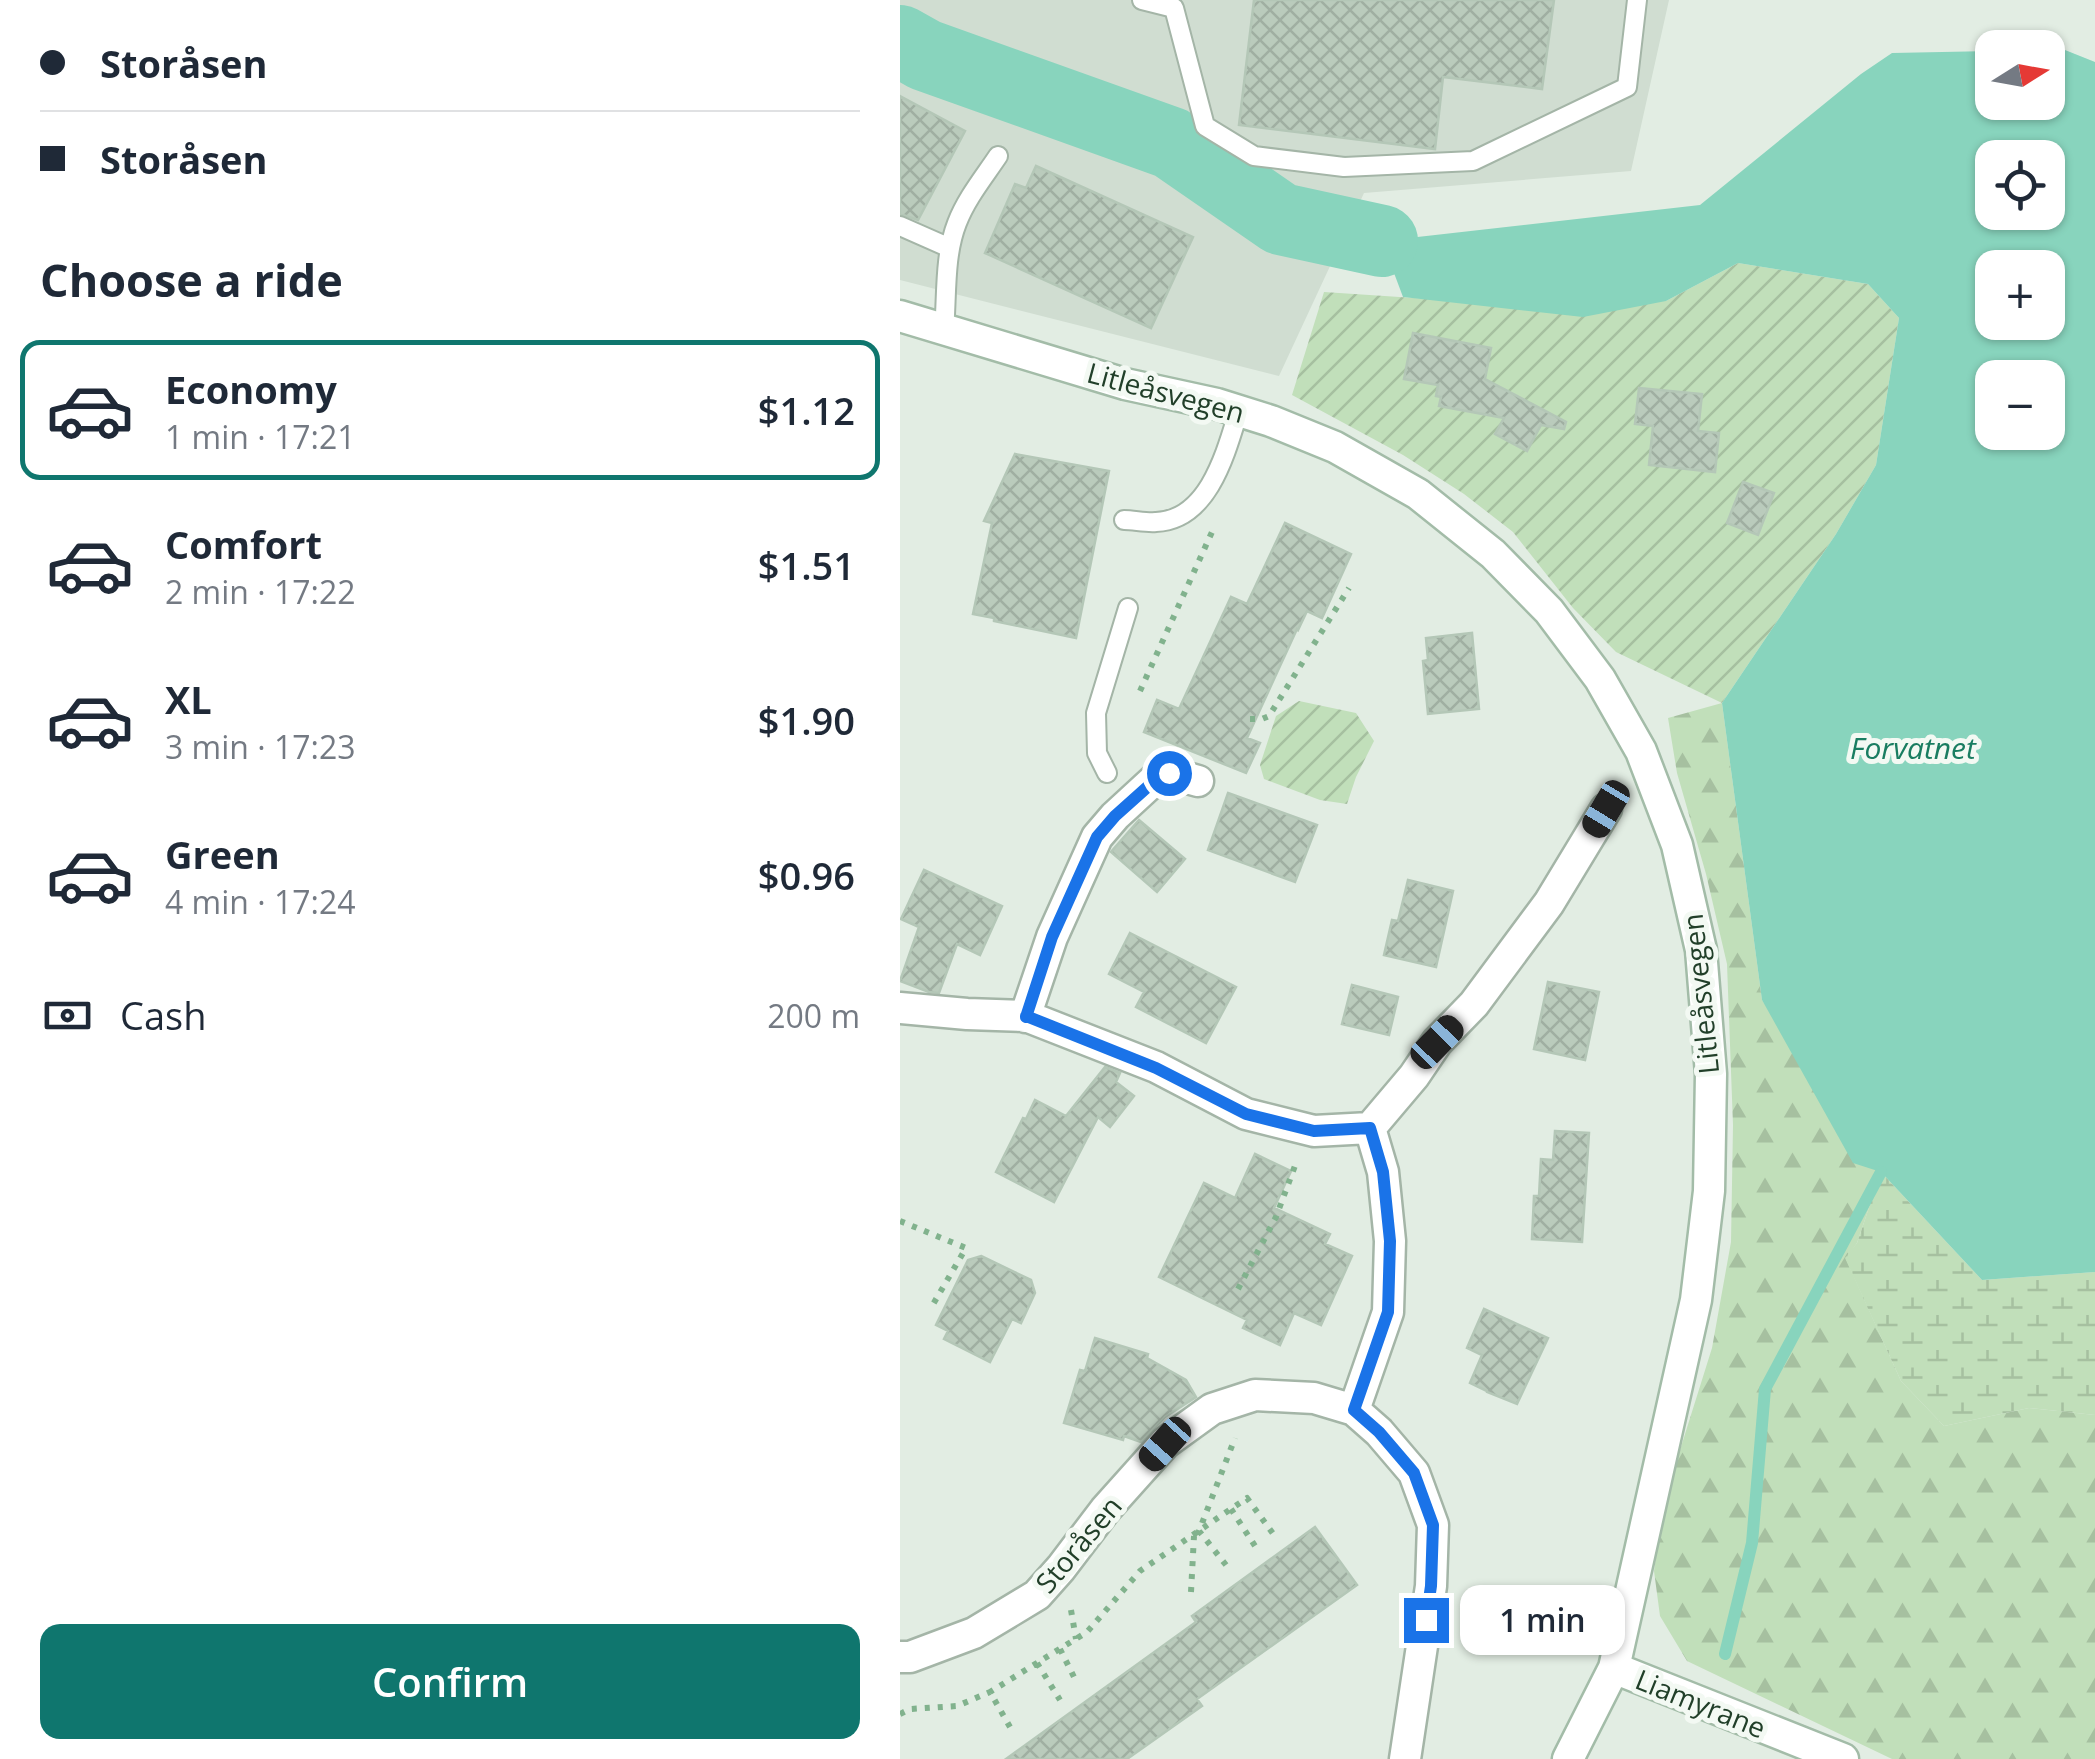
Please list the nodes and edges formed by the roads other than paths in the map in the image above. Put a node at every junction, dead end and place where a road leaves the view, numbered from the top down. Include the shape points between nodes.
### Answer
1 (1142, 0) edge
2 (1637, 0) edge
3 (998, 156) dead end
4 (900, 226) edge
5 (950, 248) junction
6 (900, 316) edge
7 (944, 331) junction
8 (1239, 410) junction
9 (1124, 520) dead end
10 (1128, 608) dead end
11 (1106, 773) dead end
12 (1198, 781) dead end
13 (1606, 809) dead end
14 (900, 1008) edge
15 (1026, 1017) junction
16 (1370, 1128) junction
17 (1354, 1410) junction
18 (900, 1657) edge
19 (1614, 1668) junction
20 (1405, 1759) edge
21 (1568, 1759) edge
22 (1843, 1759) edge

1 - 2 lane via 1174,8 1205,126 1254,156 1344,167 1473,161 1627,88
3 - 5 lane via 957,222
4 - 5 lane
5 - 7 lane
6 - 7 street, Litleåsvegen
7 - 8 street, Litleåsvegen
8 - 9 lane via 1216,474 1191,508 1156,522
8 - 19 street, Litleåsvegen via 1335,447 1418,494 1493,554 1549,611 1600,679 1642,751 1677,845 1701,950 1711,1074 1709,1191 1696,1300
10 - 11 lane via 1096,712 1097,753
12 - 15 street via 1169,773 1097,837 1052,937
13 - 16 street via 1474,1004
14 - 15 street
15 - 16 street via 1156,1068 1246,1114 1314,1131
16 - 17 street via 1383,1172 1390,1241 1388,1312
17 - 18 street, Storåsen via 1314,1398 1256,1395 1212,1409 1165,1444 1037,1595 974,1633
17 - 20 street, Storåsen via 1414,1473 1433,1525 1431,1586
19 - 21 street, Litleåsvegen
19 - 22 street, Liamyrane

